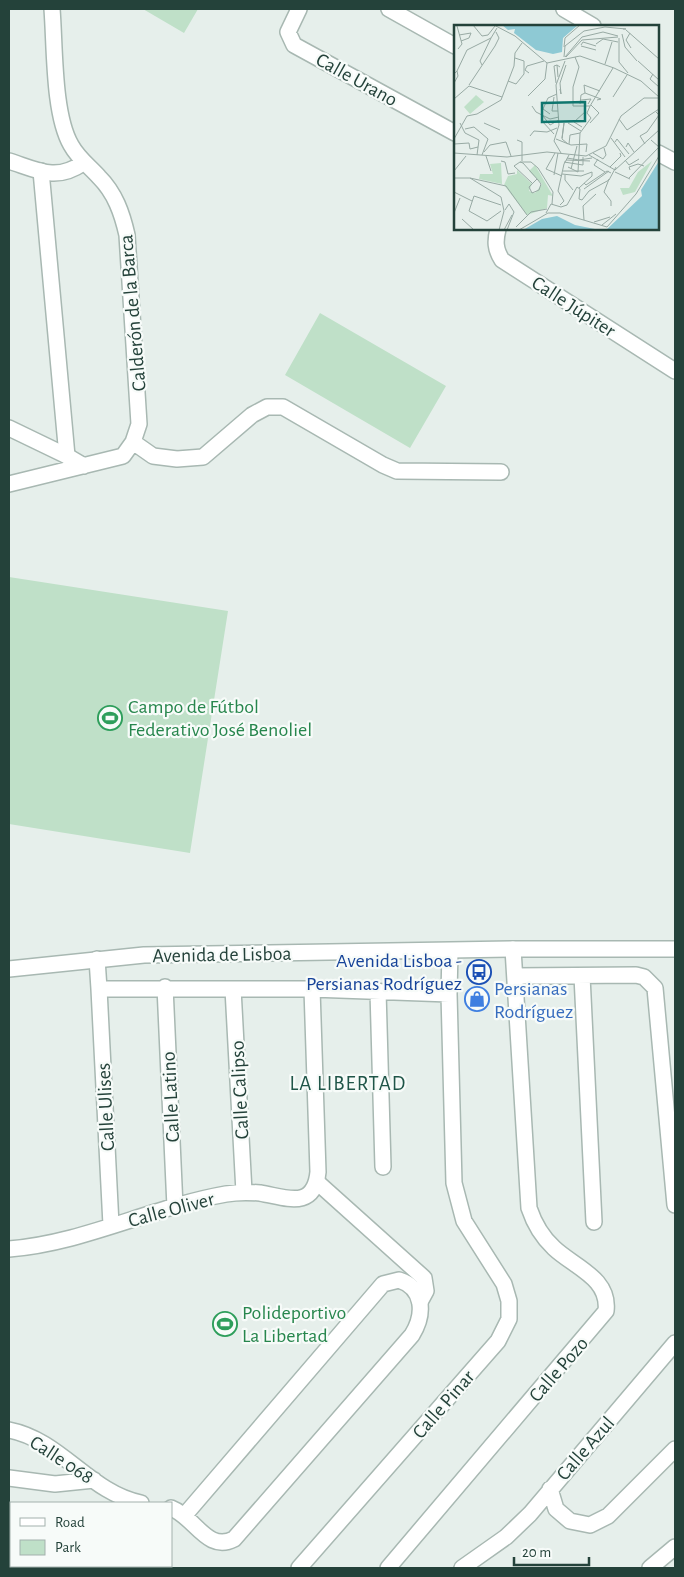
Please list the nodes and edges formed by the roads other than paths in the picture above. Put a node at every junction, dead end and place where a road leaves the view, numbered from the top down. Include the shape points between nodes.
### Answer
1 (52, 9) edge
2 (299, 9) edge
3 (389, 9) edge
4 (564, 9) edge
5 (591, 25) edge
6 (454, 45) edge
7 (454, 132) edge
8 (659, 154) edge
9 (9, 161) edge
10 (675, 162) edge
11 (84, 163) junction
12 (41, 171) junction
13 (498, 230) edge
14 (675, 371) edge
15 (9, 428) edge
16 (133, 442) junction
17 (68, 456) junction
18 (84, 466) junction
19 (501, 472) dead end
20 (9, 484) edge
21 (514, 949) junction
22 (675, 949) edge
23 (450, 952) junction
24 (97, 959) junction
25 (9, 969) edge
26 (515, 976) junction
27 (582, 976) junction
28 (165, 987) junction
29 (233, 988) junction
30 (312, 988) junction
31 (99, 989) junction
32 (378, 991) junction
33 (449, 994) junction
34 (382, 1167) dead end
35 (318, 1177) junction
36 (244, 1192) junction
37 (675, 1201) edge
38 (175, 1207) junction
39 (594, 1222) dead end
40 (110, 1225) junction
41 (9, 1248) edge
42 (420, 1302) junction
43 (675, 1343) edge
44 (9, 1430) edge
45 (675, 1449) edge
46 (9, 1478) edge
47 (94, 1480) junction
48 (550, 1488) junction
49 (136, 1502) edge
50 (178, 1512) edge
51 (675, 1547) edge
52 (299, 1568) edge
53 (388, 1568) edge
54 (462, 1568) edge
55 (650, 1568) edge

1 - 11 street, Calderón de la Barca via 62,123 70,144
2 - 7 street, Calle Urano via 288,32 294,44
3 - 6 street
4 - 5 street
8 - 10 street
9 - 12 street
11 - 12 street via 71,172 55,174
11 - 16 street, Calderón de la Barca via 113,194 127,235 140,414
12 - 17 street
13 - 14 street, Calle Júpiter via 495,241 502,260
15 - 17 street
16 - 18 street via 123,456
16 - 19 street via 153,456 177,459 202,457 252,415 266,408 283,407 397,471
17 - 18 street
18 - 20 street
21 - 22 street, Avenida de Lisboa
21 - 23 street, Avenida de Lisboa
21 - 26 street
23 - 24 street, Avenida de Lisboa via 144,955
23 - 33 street, Calle Pinar
24 - 25 street, Avenida de Lisboa
24 - 31 street, Calle Ulises
26 - 27 street
26 - 53 street, Calle Pozo via 529,1208 533,1220 555,1249 600,1284 606,1295 606,1310
27 - 37 street via 644,977 655,988
27 - 39 street
28 - 29 street
28 - 31 street
28 - 38 street, Calle Latino
29 - 30 street
29 - 36 street, Calle Calipso
30 - 32 street
30 - 35 street
31 - 40 street, Calle Ulises
32 - 33 street
32 - 34 street
33 - 52 street, Calle Pinar via 452,1169 456,1196 464,1221 504,1284 509,1301 509,1319 498,1341
35 - 36 street, Calle Oliver via 307,1196 294,1200
35 - 42 street via 424,1278 426,1291
36 - 38 street, Calle Oliver
38 - 40 street, Calle Oliver
40 - 41 street, Calle Oliver via 78,1236
42 - 50 street via 418,1294 406,1282 398,1280 383,1284
42 - 50 street via 420,1319 412,1335 234,1539 213,1542
43 - 48 street, Calle Azul
44 - 47 street, Calle 068 via 46,1444
45 - 48 street, Calle Azul via 608,1516 590,1525 570,1521 556,1509
46 - 47 street via 55,1484
47 - 49 street, Calle 068 via 117,1497
48 - 54 street via 506,1538
51 - 55 street

